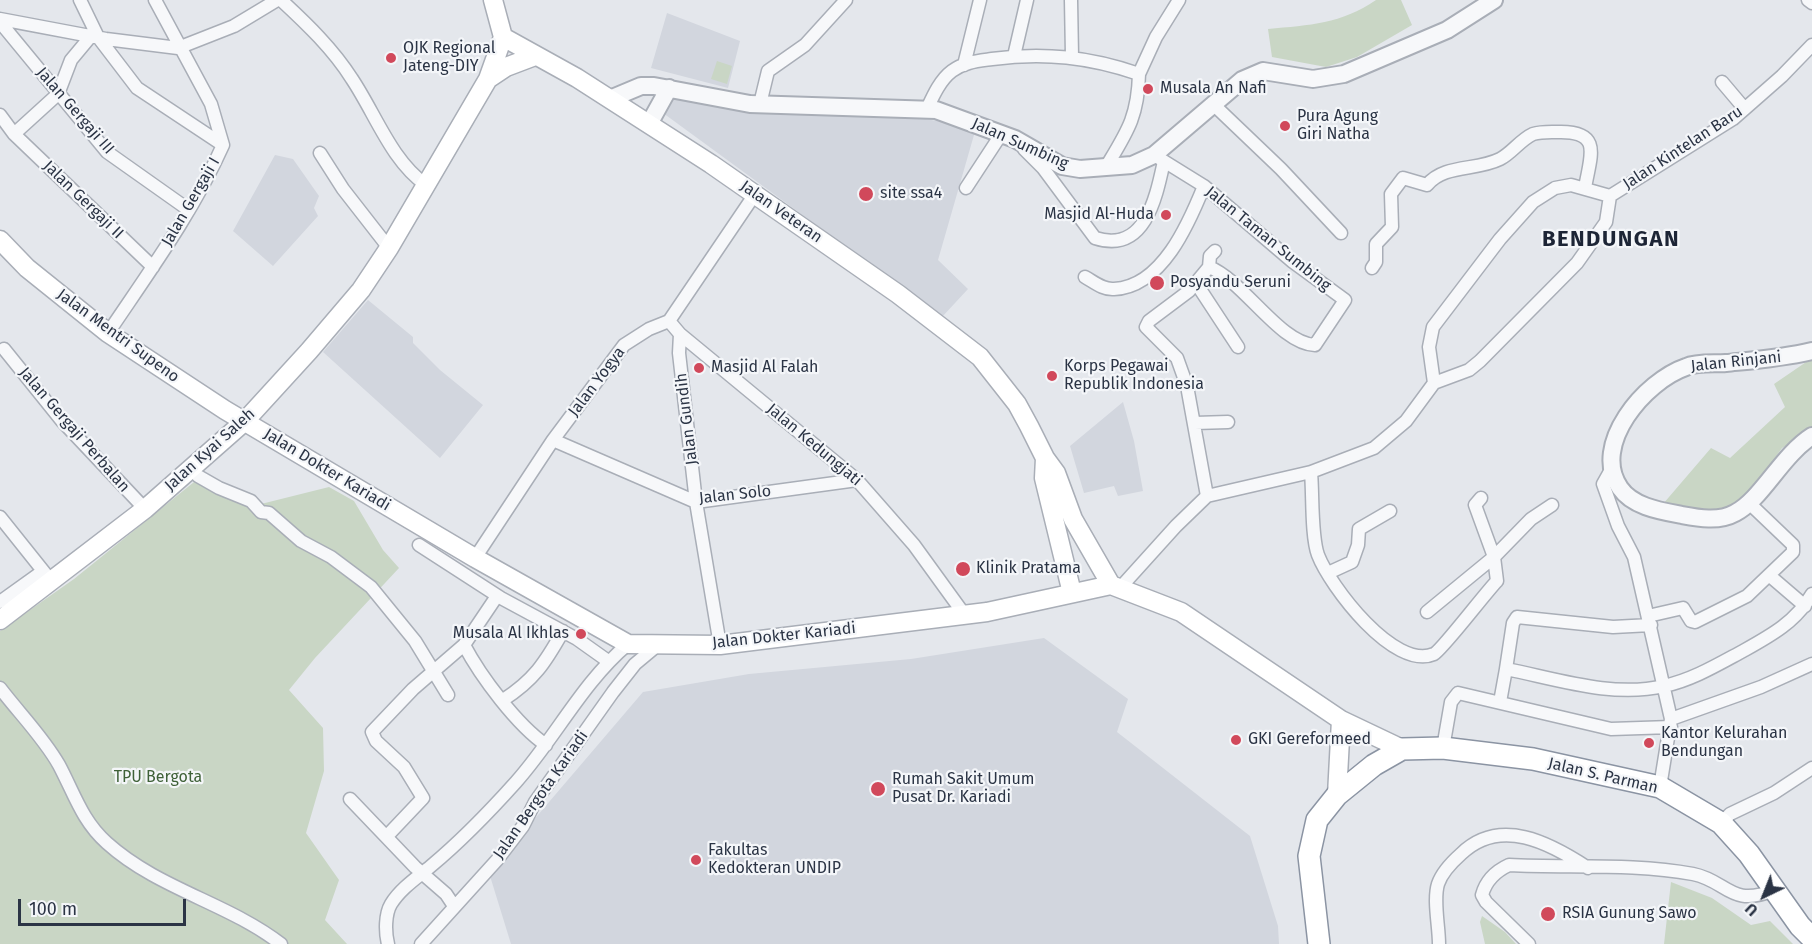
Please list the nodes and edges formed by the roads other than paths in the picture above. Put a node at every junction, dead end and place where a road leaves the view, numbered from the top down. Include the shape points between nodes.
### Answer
1 (80, 0) edge
2 (155, 0) edge
3 (279, 0) edge
4 (493, 0) edge
5 (846, 0) edge
6 (980, 0) edge
7 (1026, 0) edge
8 (1071, 0) edge
9 (1179, 0) edge
10 (1494, 0) edge
11 (1808, 0) edge
12 (1812, 3) edge
13 (0, 20) edge
14 (94, 36) junction
15 (503, 37) junction
16 (1812, 45) edge
17 (178, 48) junction
18 (535, 56) junction
19 (1014, 56) junction
20 (1072, 56) junction
21 (964, 64) junction
22 (1138, 74) junction
23 (488, 79) junction
24 (1722, 82) dead end
25 (669, 88) junction
26 (58, 94) junction
27 (610, 99) junction
28 (760, 104) junction
29 (1214, 105) junction
30 (1744, 108) junction
31 (927, 109) junction
32 (0, 115) edge
33 (650, 124) junction
34 (14, 134) junction
35 (1009, 136) junction
36 (223, 146) junction
37 (320, 153) dead end
38 (1159, 158) junction
39 (1106, 167) junction
40 (426, 185) junction
41 (1204, 186) junction
42 (966, 188) dead end
43 (1585, 188) junction
44 (755, 194) junction
45 (1610, 196) junction
46 (189, 210) junction
47 (1341, 233) dead end
48 (0, 240) edge
49 (389, 248) junction
50 (1215, 251) dead end
51 (153, 267) junction
52 (1209, 267) junction
53 (1371, 267) dead end
54 (1085, 277) dead end
55 (1196, 283) junction
56 (669, 321) junction
57 (108, 333) junction
58 (680, 334) junction
59 (1239, 347) dead end
60 (4, 349) dead end
61 (1812, 351) edge
62 (1434, 383) junction
63 (245, 421) junction
64 (1228, 422) dead end
65 (1194, 423) junction
66 (1812, 436) edge
67 (553, 440) junction
68 (1045, 458) junction
69 (1612, 468) junction
70 (191, 469) junction
71 (1311, 472) junction
72 (857, 480) junction
73 (1206, 496) junction
74 (1481, 498) dead end
75 (696, 501) junction
76 (1748, 502) junction
77 (1552, 505) dead end
78 (145, 509) junction
79 (1390, 511) dead end
80 (0, 517) edge
81 (419, 545) dead end
82 (1494, 557) junction
83 (475, 558) junction
84 (1328, 573) junction
85 (47, 576) junction
86 (1770, 576) junction
87 (1115, 587) junction
88 (1072, 593) junction
89 (1812, 594) edge
90 (497, 596) junction
91 (0, 602) edge
92 (1805, 606) junction
93 (1427, 612) dead end
94 (964, 614) junction
95 (0, 620) edge
96 (1649, 621) junction
97 (563, 632) junction
98 (628, 644) junction
99 (659, 644) junction
100 (464, 645) junction
101 (720, 645) junction
102 (608, 661) junction
103 (1812, 664) edge
104 (1506, 669) junction
105 (432, 671) junction
106 (1664, 686) junction
107 (0, 688) edge
108 (448, 695) dead end
109 (503, 700) junction
110 (1500, 702) junction
111 (1341, 720) junction
112 (1671, 723) junction
113 (546, 746) junction
114 (1443, 748) junction
115 (1402, 749) junction
116 (1812, 768) edge
117 (1660, 787) junction
118 (1337, 795) junction
119 (350, 799) dead end
120 (1721, 823) junction
121 (387, 836) junction
122 (1588, 868) junction
123 (422, 873) junction
124 (1774, 890) junction
125 (454, 906) junction
126 (1812, 938) edge
127 (281, 944) edge
128 (388, 944) edge
129 (421, 944) edge
130 (1319, 944) edge
131 (1439, 944) edge
132 (1529, 944) edge

1 - 14 street
2 - 17 street, Jalan Gergaji I
3 - 17 street via 234,26
3 - 40 street via 332,52 404,165
4 - 15 main road
5 - 28 street via 805,45 768,71
6 - 21 street
7 - 19 street
8 - 20 street
9 - 22 street
10 - 29 street, Jalan Sumbing via 1447,30 1344,74 1313,79 1263,72 1242,80
11 - 12 street
13 - 14 street
13 - 26 street, Jalan Gergaji III
14 - 17 street
14 - 26 street via 71,60
14 - 36 street via 137,88
15 - 18 main road, Jalan Veteran
15 - 23 main road, Jalan Kyai Saleh
16 - 30 street, Jalan Kintelan Baru
17 - 36 street, Jalan Gergaji I via 213,110
18 - 23 main road
18 - 27 main road, Jalan Veteran
19 - 20 street
19 - 21 street
20 - 22 street
21 - 31 street via 946,76
22 - 39 street via 1133,121
23 - 40 main road, Jalan Kyai Saleh
24 - 30 street
25 - 27 street, Jalan Sumbing via 641,86
25 - 28 street, Jalan Sumbing
25 - 33 street
26 - 34 street
26 - 46 street, Jalan Gergaji III via 107,152
27 - 33 main road, Jalan Veteran
28 - 31 street, Jalan Sumbing
29 - 38 street, Jalan Sumbing
29 - 47 street
30 - 45 street, Jalan Kintelan Baru
31 - 35 street, Jalan Sumbing
32 - 34 street, Jalan Gergaji II
33 - 44 main road, Jalan Veteran
34 - 51 street, Jalan Gergaji II
35 - 38 street via 1042,168 1095,238 1106,242 1130,238 1142,226 1159,184
35 - 39 street, Jalan Sumbing via 1062,166
35 - 42 street
36 - 46 street, Jalan Gergaji I
37 - 49 street
38 - 39 street, Jalan Sumbing
38 - 41 street, Jalan Taman Sumbing
40 - 49 main road, Jalan Kyai Saleh
41 - 52 street, Jalan Taman Sumbing via 1293,262 1345,300 1315,345 1306,345
41 - 54 street via 1187,228 1154,271 1115,289
43 - 45 street
43 - 53 street via 1589,142 1577,132 1535,134 1500,159 1441,173 1427,185 1403,178 1391,194 1392,227 1376,244 1376,262
43 - 62 street via 1555,188 1540,197 1500,239 1433,327 1429,347
44 - 56 street
44 - 68 main road, Jalan Veteran via 980,357 1017,404
45 - 62 street, Jalan Kintelan Baru via 1606,222 1577,263 1480,361 1469,370
46 - 51 street, Jalan Gergaji I
48 - 57 main road, Jalan Mentri Supeno via 27,268
49 - 63 main road, Jalan Kyai Saleh via 361,291
50 - 52 street
51 - 57 street, Jalan Gergaji I
52 - 55 street
55 - 59 street
55 - 65 street via 1146,327 1177,358
56 - 58 street, Jalan Kedungjati
56 - 67 street, Jalan Yogya via 624,345
57 - 63 main road, Jalan Mentri Supeno
58 - 72 street, Jalan Kedungjati
58 - 75 street, Jalan Gundih
60 - 78 street, Jalan Gergaji Perbalan via 62,421
61 - 69 street, Jalan Rinjani via 1785,358 1687,366 1665,378 1637,401 1624,420 1616,435
62 - 71 street via 1392,435 1374,448
63 - 70 main road, Jalan Kyai Saleh
63 - 83 main road, Jalan Dokter Kariadi
64 - 65 street
65 - 73 street
66 - 76 street via 1788,455
67 - 75 street, Jalan Solo
67 - 83 street, Jalan Yogya
68 - 87 main road, Jalan Veteran via 1056,473 1073,519
68 - 88 main road, Jalan Veteran via 1044,478
69 - 76 street via 1620,488 1649,508 1703,519 1736,513
69 - 96 street via 1603,484 1634,557
70 - 78 main road, Jalan Kyai Saleh
70 - 105 street via 219,488 251,501 301,541 331,557 371,587 395,613
71 - 73 street
71 - 84 street via 1318,554
72 - 75 street, Jalan Solo
72 - 94 street, Jalan Kedungjati via 914,545
73 - 87 street
74 - 82 street via 1475,505
75 - 101 street, Jalan Gundih
76 - 86 street via 1794,548
77 - 82 street via 1526,524
78 - 85 main road, Jalan Kyai Saleh
79 - 84 street via 1359,529 1352,562
80 - 85 street
81 - 90 street
82 - 84 street via 1497,581 1437,652 1429,655 1408,653 1378,634 1343,597
82 - 93 street
83 - 98 main road, Jalan Dokter Kariadi
85 - 91 street
85 - 95 main road, Jalan Kyai Saleh
86 - 92 street
86 - 96 street via 1748,596 1695,622 1683,608
87 - 88 main road, Jalan Dokter Kariadi
87 - 111 main road via 1191,618
88 - 94 main road, Jalan Dokter Kariadi via 1022,606
89 - 92 street
90 - 97 street
90 - 100 street
92 - 106 street via 1782,628 1726,662
94 - 101 main road, Jalan Dokter Kariadi
96 - 104 street via 1614,627 1517,617
96 - 106 street
97 - 102 street
97 - 109 street via 542,669
98 - 99 main road, Jalan Dokter Kariadi
98 - 102 street
99 - 101 main road, Jalan Dokter Kariadi
99 - 125 street, Jalan Bergota Kariadi via 635,664 613,692 535,802 523,826
100 - 105 street
100 - 109 street
102 - 113 street
103 - 112 street
104 - 106 street via 1619,691
104 - 110 street
105 - 108 street
105 - 121 street via 372,732 409,774 423,798
106 - 112 street
107 - 127 street via 59,765 85,820 107,843 168,885 237,917
109 - 113 street
110 - 112 street via 1611,729
110 - 114 street via 1458,693 1451,702
111 - 115 main road
111 - 118 main road
112 - 117 street
113 - 123 street via 515,783
114 - 115 highway, Jalan S. Parman
114 - 117 highway, Jalan S. Parman via 1533,759
115 - 118 highway via 1360,775
116 - 120 street via 1774,793 1730,814
117 - 120 highway, Jalan S. Parman
118 - 130 highway via 1317,820 1309,856
119 - 121 street
120 - 124 highway, Jalan S. Parman
121 - 123 street
122 - 124 street via 1662,868 1699,876 1745,897
122 - 131 street via 1558,849 1517,835 1484,840 1467,848 1437,886
122 - 132 street via 1509,865 1497,871 1484,886 1482,895 1486,902
123 - 125 street
123 - 128 street via 390,906
124 - 126 highway, Jalan S. Parman
125 - 129 street, Jalan Bergota Kariadi

